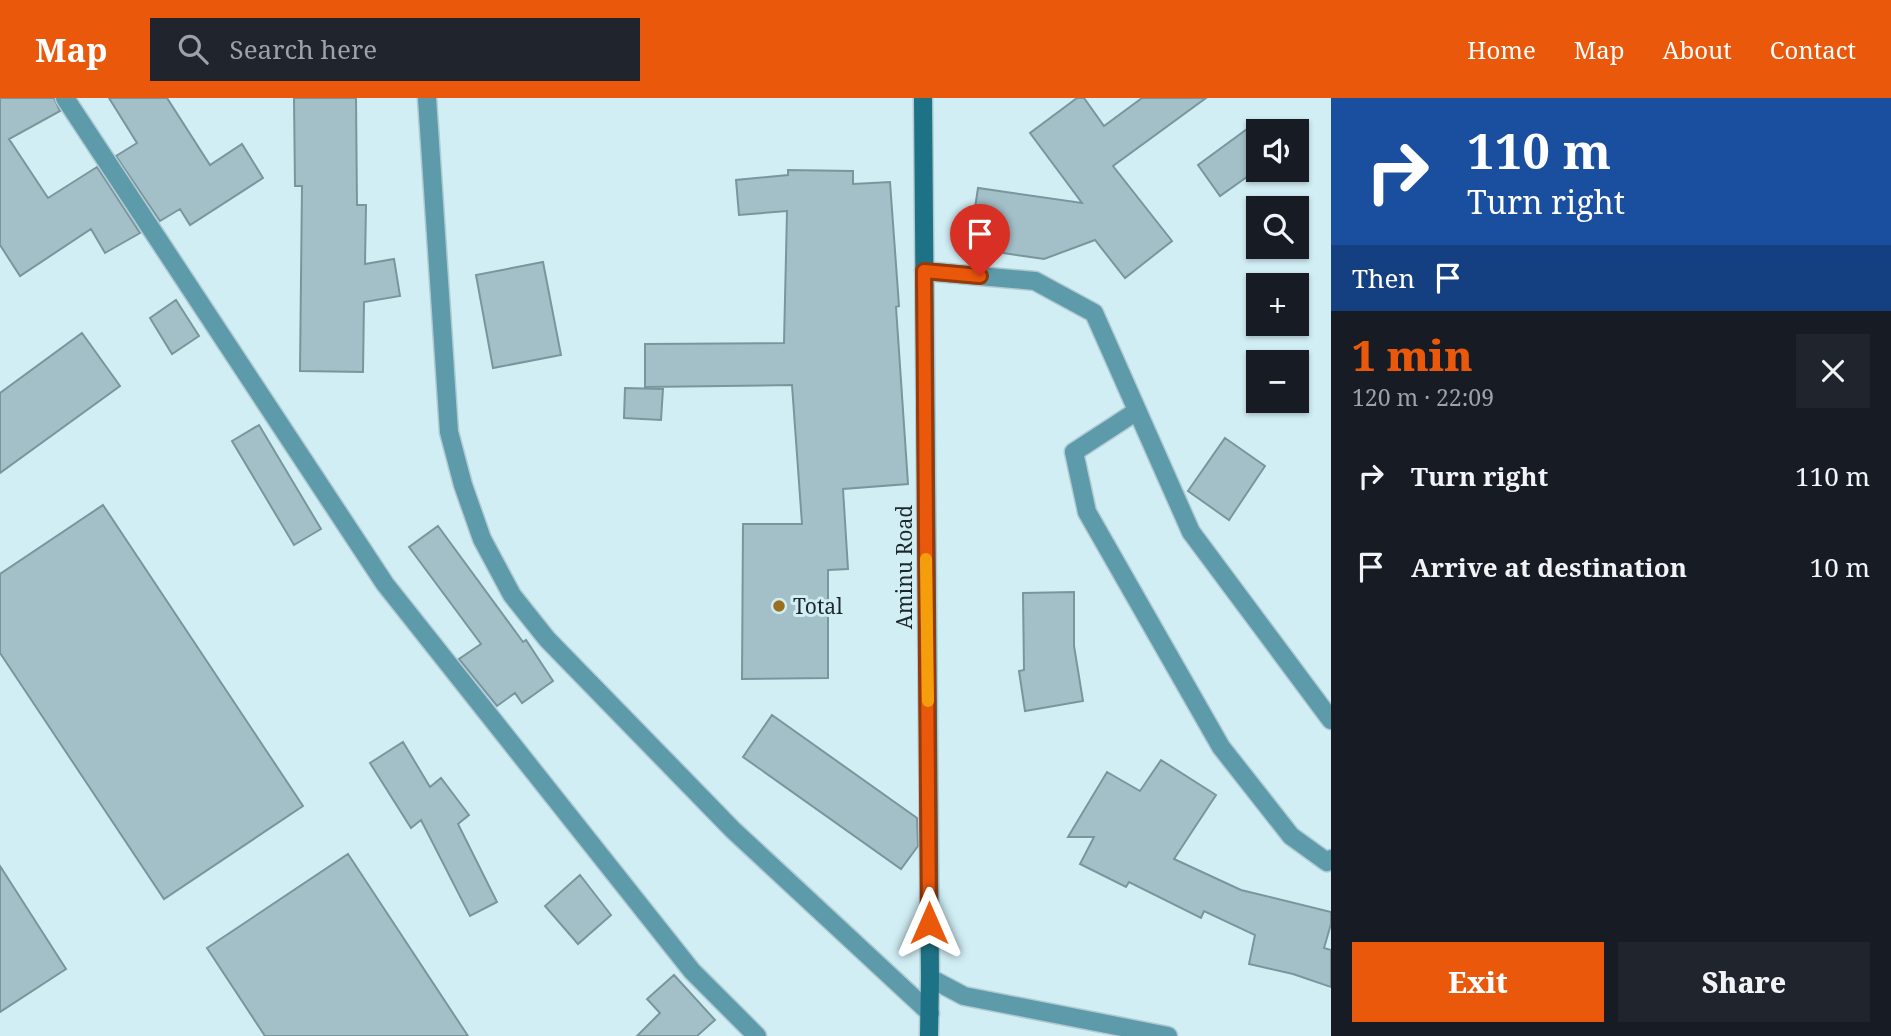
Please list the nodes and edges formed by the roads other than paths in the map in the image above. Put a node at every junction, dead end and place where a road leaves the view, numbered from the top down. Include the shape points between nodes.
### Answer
1 (65, 98) edge
2 (427, 98) edge
3 (923, 98) edge
4 (924, 271) junction
5 (1137, 411) junction
6 (1331, 720) edge
7 (1331, 859) edge
8 (930, 978) junction
9 (930, 1013) junction
10 (757, 1036) edge
11 (929, 1036) edge
12 (1168, 1036) edge

1 - 10 street via 385,584 692,971
2 - 9 street via 449,432 482,538 512,595 547,639 733,830
3 - 4 street, Aminu Road
4 - 5 street via 1035,281 1094,313
4 - 8 street, Aminu Road
5 - 6 street via 1191,532
5 - 7 street via 1074,453 1087,512 1220,747 1291,836 1327,862
8 - 9 street, Aminu Road
8 - 12 street via 964,996
9 - 11 street, Aminu Road

